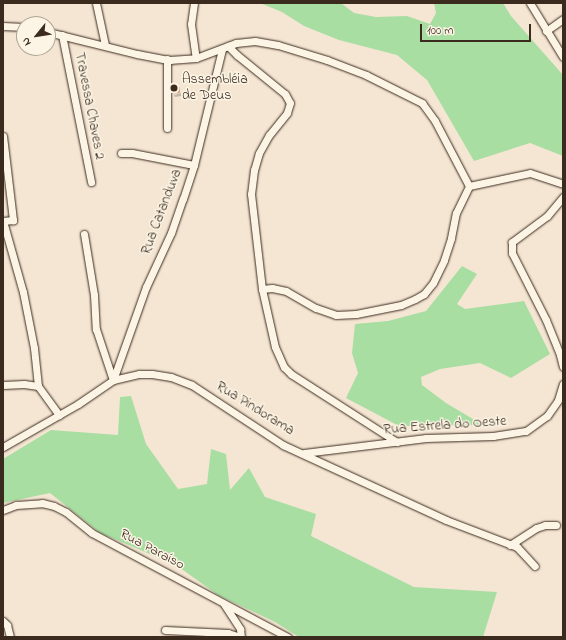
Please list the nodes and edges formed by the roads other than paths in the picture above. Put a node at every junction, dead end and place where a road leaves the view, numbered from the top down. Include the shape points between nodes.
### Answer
1 (96, 3) edge
2 (194, 3) edge
3 (530, 3) edge
4 (563, 19) edge
5 (3, 26) edge
6 (16, 27) edge
7 (546, 31) junction
8 (56, 34) edge
9 (62, 35) junction
10 (105, 45) junction
11 (225, 47) junction
12 (563, 57) edge
13 (196, 58) junction
14 (167, 60) junction
15 (167, 128) dead end
16 (3, 136) edge
17 (121, 153) dead end
18 (194, 165) junction
19 (91, 182) dead end
20 (563, 184) edge
21 (469, 186) junction
22 (563, 197) edge
23 (3, 221) edge
24 (84, 234) dead end
25 (262, 289) junction
26 (563, 366) edge
27 (113, 380) junction
28 (563, 384) edge
29 (3, 385) edge
30 (38, 386) junction
31 (59, 415) junction
32 (397, 442) junction
33 (3, 447) edge
34 (304, 453) junction
35 (3, 510) edge
36 (556, 525) dead end
37 (510, 545) junction
38 (535, 566) dead end
39 (224, 604) junction
40 (3, 621) edge
41 (165, 630) dead end
42 (10, 635) edge
43 (241, 637) edge
44 (288, 637) edge

1 - 10 street
2 - 13 street via 191,24
3 - 7 street
4 - 7 street
5 - 6 street
7 - 12 street
8 - 9 street
9 - 10 street
9 - 19 street, Travessa Chaves 2
10 - 14 street
11 - 13 street
11 - 18 street, Rua Catanduva
11 - 21 street via 255,41 293,49 366,75 412,97 429,110
11 - 25 street via 286,94 290,103 288,113 269,136 259,154 254,170 252,202
13 - 14 street
14 - 15 street
16 - 23 street via 13,220
17 - 18 street
18 - 27 street, Rua Catanduva via 170,233 146,286
20 - 21 street via 530,173
21 - 25 street via 456,213 444,260 433,283 424,294 415,299 401,305 356,314 336,315 286,292 272,288
22 - 26 street via 547,216 512,242 512,253 546,320
23 - 30 street via 23,292 34,348
24 - 27 street via 94,295 96,329
25 - 32 street via 275,347 284,367 304,383
27 - 31 street, Rua Pindorama
27 - 34 street, Rua Pindorama via 139,374 171,377 185,383 283,445
28 - 32 street, Rua Estrela do Oeste via 558,400 548,416 526,431 493,436 426,438
29 - 30 street
30 - 31 street
31 - 33 street, Rua Pindorama
32 - 34 street, Rua Estrela do Oeste
34 - 37 street, Rua Pindorama via 446,520
35 - 39 street, Rua Paraíso via 16,505 42,502 54,506 66,512 92,533
36 - 37 street via 536,528
37 - 38 street, Rua Pindorama via 520,549
39 - 43 street via 240,629
39 - 44 street, Rua Paraíso
40 - 42 street
41 - 43 street via 228,633

